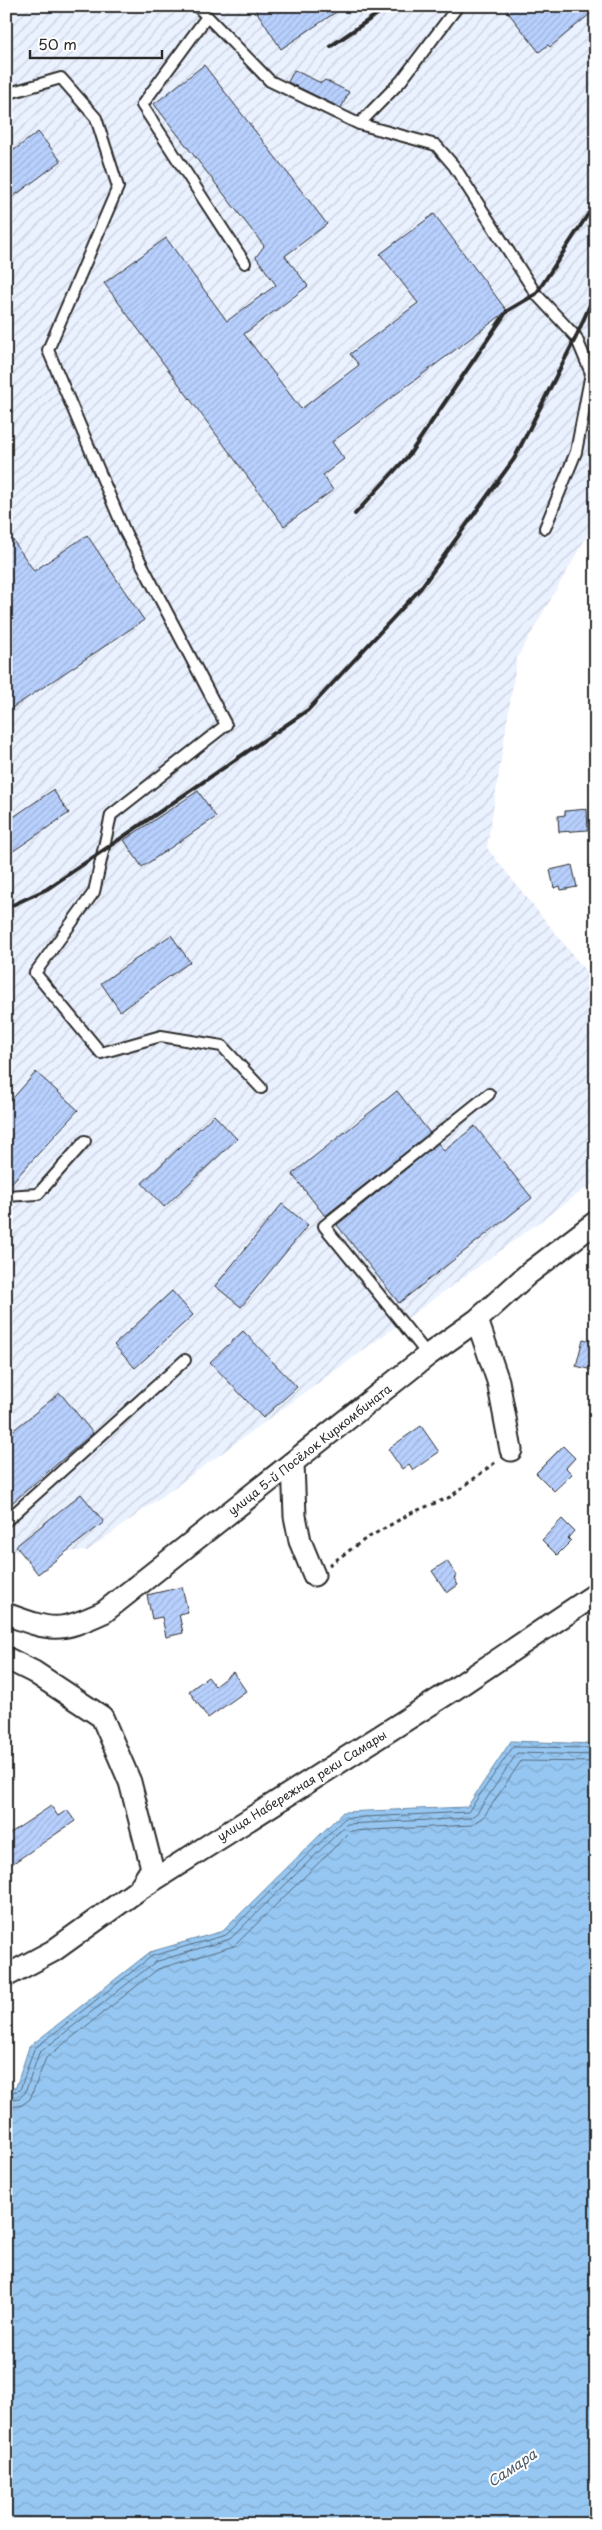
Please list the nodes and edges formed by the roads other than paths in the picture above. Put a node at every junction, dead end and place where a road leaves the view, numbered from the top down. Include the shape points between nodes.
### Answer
1 (197, 6) edge
2 (458, 6) edge
3 (206, 18) junction
4 (6, 94) edge
5 (359, 124) junction
6 (245, 263) dead end
7 (545, 528) dead end
8 (261, 1088) dead end
9 (489, 1094) dead end
10 (86, 1141) dead end
11 (6, 1196) edge
12 (596, 1222) edge
13 (477, 1320) junction
14 (428, 1355) junction
15 (185, 1360) dead end
16 (511, 1450) road end
17 (293, 1463) junction
18 (6, 1521) edge
19 (314, 1576) road end
20 (596, 1594) edge
21 (6, 1614) edge
22 (6, 1658) edge
23 (138, 1890) junction
24 (6, 1976) edge

1 - 3 lane
2 - 5 lane via 400,81
3 - 5 lane via 270,81
3 - 6 lane via 142,105
4 - 8 lane via 61,78 96,118 118,188 48,350 125,532 226,725 111,816 94,892 35,973 101,1053 161,1036 222,1046
5 - 7 lane via 436,145 454,166 536,294 576,337 591,373 576,452
9 - 14 lane via 324,1226
10 - 11 lane via 38,1194
12 - 13 street, улица 5-й Посёлок Киркомбината via 528,1274
13 - 14 street, улица 5-й Посёлок Киркомбината
13 - 16 street via 498,1382
14 - 17 street, улица 5-й Посёлок Киркомбината
15 - 18 lane
17 - 19 street via 295,1516 300,1541
17 - 21 street, улица 5-й Посёлок Киркомбината via 104,1612 74,1626 47,1628
20 - 23 street, улица Набережная реки Самары via 453,1690
22 - 23 street via 34,1672 102,1717 130,1782 152,1868
23 - 24 street, улица Набережная реки Самары via 53,1952

